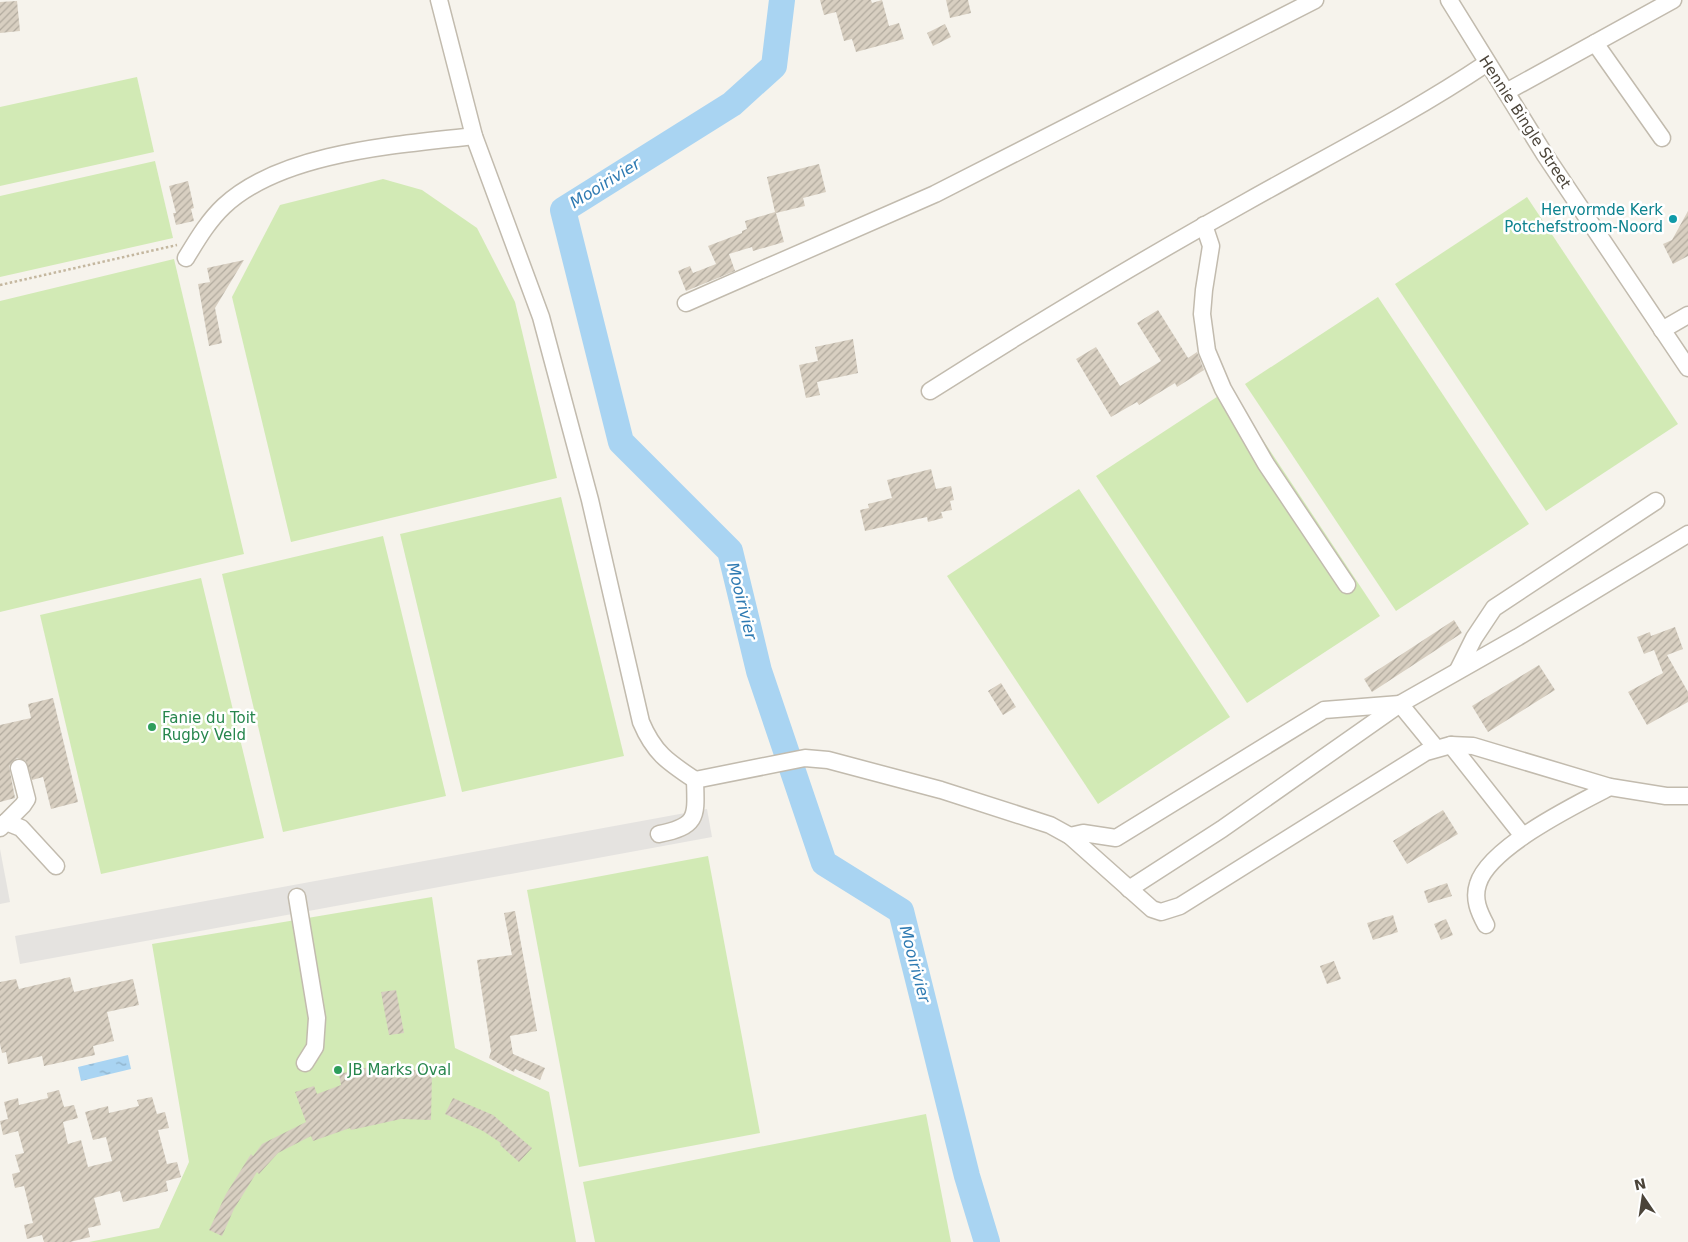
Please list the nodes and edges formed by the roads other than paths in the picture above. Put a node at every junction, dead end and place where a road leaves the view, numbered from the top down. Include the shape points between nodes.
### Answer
1 (439, 0) edge
2 (1315, 0) edge
3 (1449, 0) edge
4 (1673, 0) edge
5 (1595, 43) junction
6 (1487, 63) junction
7 (1506, 92) junction
8 (474, 136) junction
9 (1662, 138) dead end
10 (1204, 225) junction
11 (186, 258) dead end
12 (686, 303) dead end
13 (1688, 315) edge
14 (1662, 330) junction
15 (1688, 368) edge
16 (930, 391) dead end
17 (1656, 501) dead end
18 (1688, 534) edge
19 (1347, 585) dead end
20 (1458, 670) junction
21 (1400, 704) junction
22 (1443, 746) junction
23 (19, 768) dead end
24 (695, 780) junction
25 (1610, 787) junction
26 (1688, 796) edge
27 (3, 825) edge
28 (659, 834) dead end
29 (1070, 836) junction
30 (1523, 836) junction
31 (56, 866) dead end
32 (1129, 889) junction
33 (297, 897) dead end
34 (1486, 925) dead end
35 (305, 1063) dead end

1 - 8 street
2 - 12 street via 936,194
3 - 6 street, Hennie Bingle Street
4 - 5 street
5 - 7 street
5 - 9 street
6 - 7 street, Hennie Bingle Street
6 - 10 street via 1445,91
7 - 14 street, Hennie Bingle Street
8 - 11 street via 390,145 294,166 253,185 225,206 208,224
8 - 24 street via 541,317 590,500 641,722 654,749
10 - 16 street
10 - 19 street via 1211,246 1202,314 1207,351 1223,389 1266,464
13 - 14 street
14 - 15 street, Hennie Bingle Street
17 - 20 street via 1494,608
18 - 20 street
20 - 21 street
21 - 22 street
21 - 29 street via 1324,710 1116,838 1083,833
21 - 32 street via 1222,829
22 - 25 street via 1473,746
22 - 30 street
22 - 32 street via 1180,906 1161,912
23 - 27 street via 27,798
24 - 28 street via 696,808 691,820 681,829
24 - 29 street via 806,758 828,760 1028,816
25 - 26 street via 1666,796
25 - 30 street
27 - 31 street via 21,828
29 - 32 street
30 - 34 street via 1490,866 1478,883 1477,904
33 - 35 street via 317,1018 315,1047

